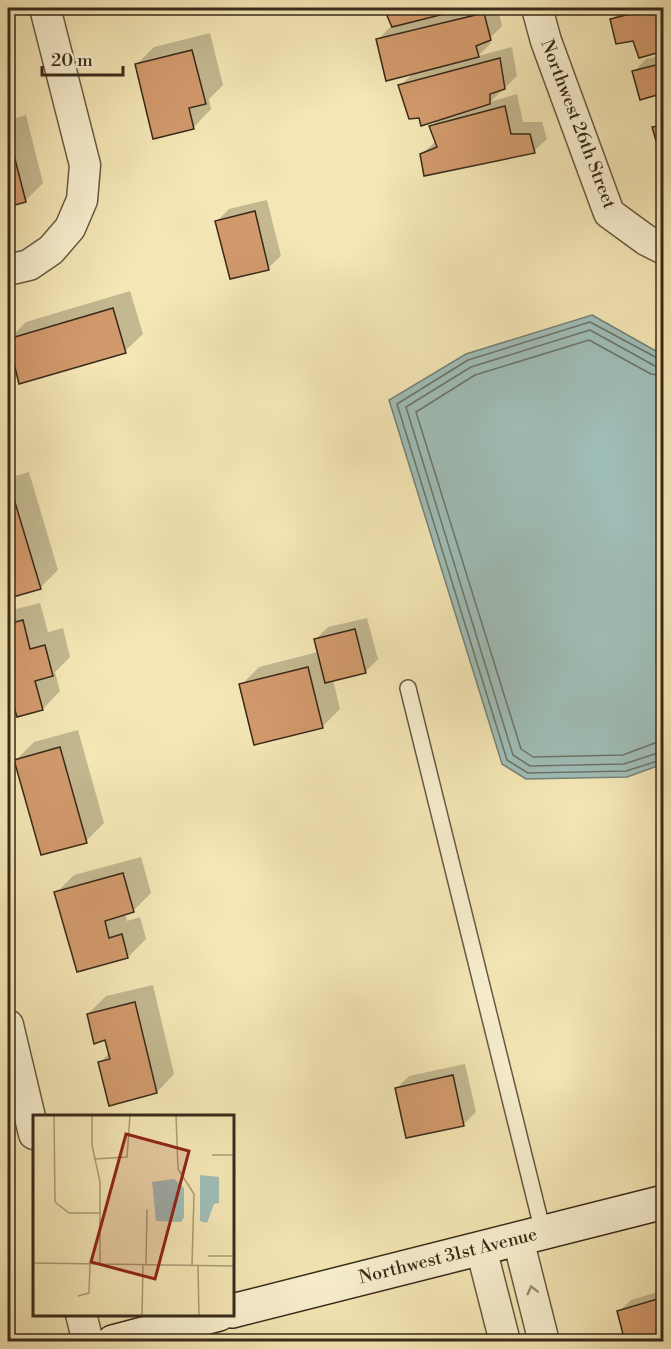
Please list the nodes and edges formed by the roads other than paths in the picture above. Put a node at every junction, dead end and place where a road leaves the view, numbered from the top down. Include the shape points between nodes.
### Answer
1 (45, 8) edge
2 (537, 8) edge
3 (663, 249) edge
4 (8, 270) edge
5 (408, 688) dead end
6 (8, 1025) edge
7 (33, 1130) edge
8 (663, 1202) edge
9 (530, 1236) junction
10 (481, 1248) junction
11 (234, 1310) edge
12 (82, 1316) edge
13 (211, 1316) edge
14 (88, 1341) edge
15 (113, 1341) edge
16 (505, 1341) edge
17 (544, 1341) edge

1 - 4 street via 85,165 82,200 70,228 51,250 29,265
2 - 3 street, Northwest 26th Street via 609,213
5 - 9 lane
6 - 7 street
8 - 9 street, Northwest 31st Avenue
9 - 10 street, Northwest 31st Avenue
17 -> 9 street
10 - 11 street, Northwest 31st Avenue
10 - 16 street
12 - 14 street
13 - 15 street

